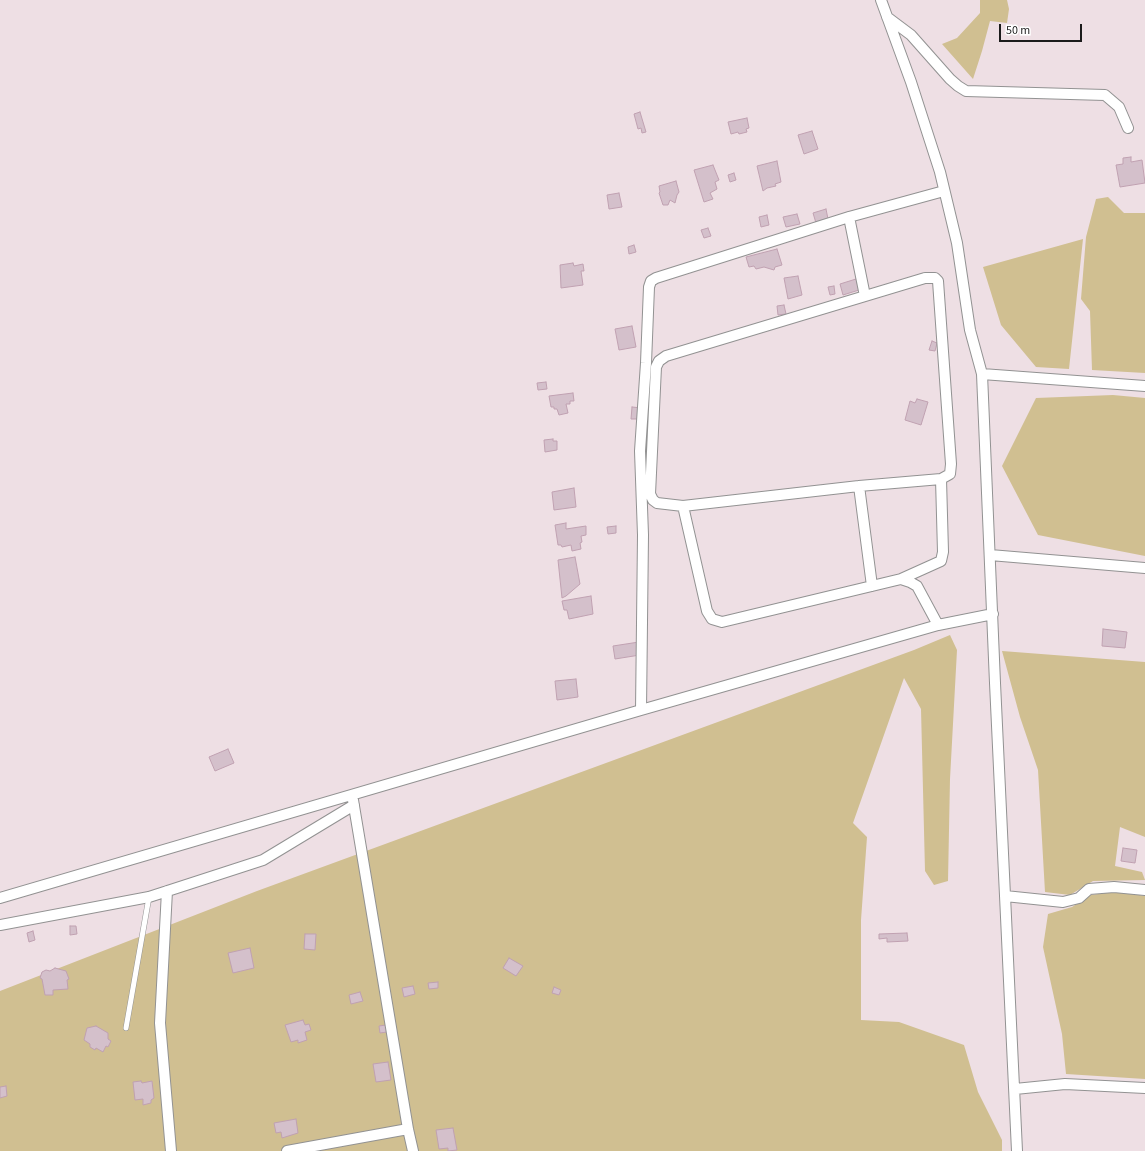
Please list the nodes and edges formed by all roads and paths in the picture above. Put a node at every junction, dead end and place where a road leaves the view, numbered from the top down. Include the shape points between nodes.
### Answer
1 (881, 0) edge
2 (887, 17) junction
3 (1128, 128) dead end
4 (944, 190) junction
5 (849, 217) junction
6 (865, 296) junction
7 (982, 374) junction
8 (1145, 386) edge
9 (941, 480) junction
10 (859, 486) junction
11 (683, 506) junction
12 (990, 555) junction
13 (1145, 568) edge
14 (901, 579) junction
15 (872, 586) junction
16 (993, 614) junction
17 (938, 625) junction
18 (642, 710) junction
19 (353, 800) junction
20 (1145, 890) edge
21 (167, 891) junction
22 (1005, 896) junction
23 (149, 897) junction
24 (0, 898) edge
25 (0, 925) edge
26 (126, 1028) dead end
27 (1145, 1088) edge
28 (1015, 1089) junction
29 (408, 1129) junction
30 (171, 1151) edge
31 (287, 1151) edge
32 (413, 1151) edge
33 (1017, 1151) edge

1 - 2 street
2 - 3 street via 911,35 950,79 966,91 1105,96 1119,108
2 - 4 street via 911,82
4 - 5 street
4 - 7 street via 956,243 970,330
5 - 6 street
5 - 18 street via 651,281 640,451 643,535
6 - 9 street via 926,278 935,278 938,281 951,464 950,474
6 - 11 street via 666,356 659,361 656,367 650,494 657,503
7 - 8 street
7 - 12 street
9 - 10 street
9 - 14 street via 943,552 940,561
10 - 11 street
10 - 15 street
11 - 15 street via 707,611 712,619 722,622
12 - 13 street
12 - 16 street
14 - 15 street
14 - 17 street via 917,586
16 - 17 street
16 - 22 street
17 - 18 street
18 - 19 street
19 - 21 street via 263,860
19 - 24 street
19 - 29 street
20 - 22 street via 1114,887 1089,889 1079,898 1063,902
21 - 23 street
21 - 30 street via 160,1022
22 - 28 street
23 - 25 street
23 - 26 lane
27 - 28 street via 1065,1084
28 - 33 street
29 - 31 street
29 - 32 street

